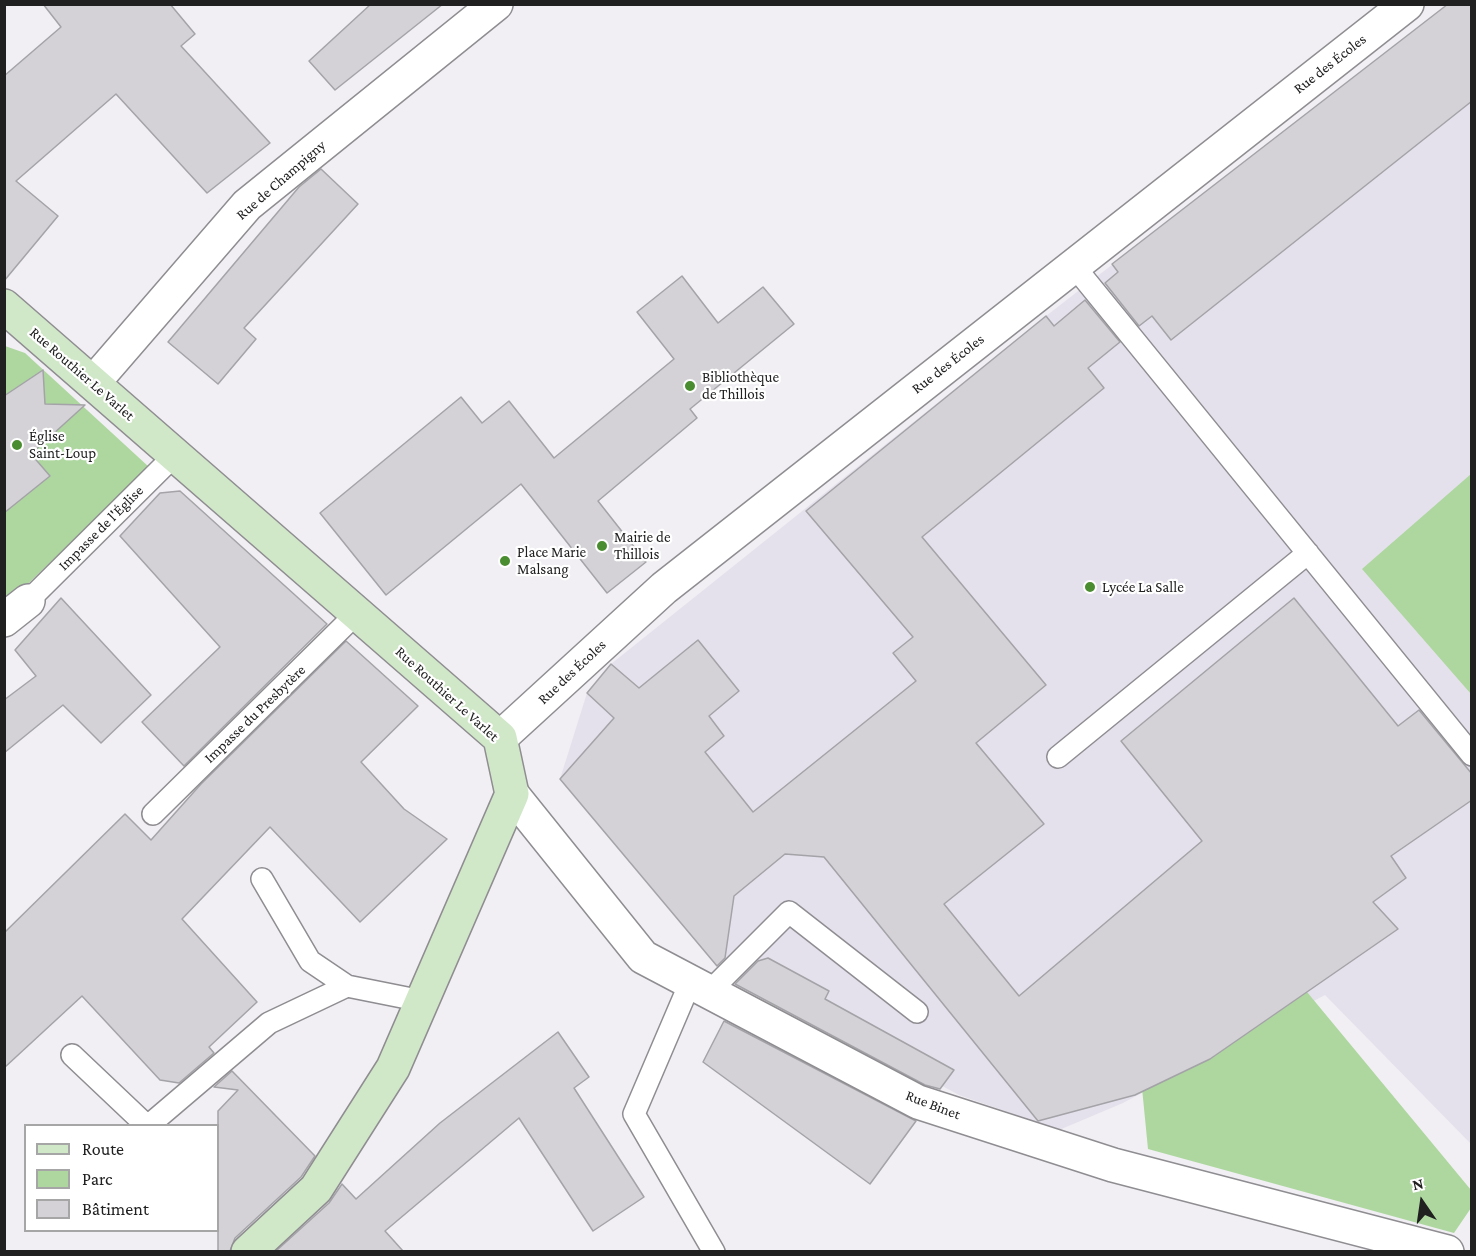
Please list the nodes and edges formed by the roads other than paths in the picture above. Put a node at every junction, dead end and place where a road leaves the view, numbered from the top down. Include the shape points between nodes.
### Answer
1 (496, 4) edge
2 (1407, 4) edge
3 (1074, 266) junction
4 (4, 306) edge
5 (93, 383) junction
6 (175, 454) junction
7 (1308, 553) junction
8 (16, 610) edge
9 (357, 614) junction
10 (501, 738) junction
11 (1472, 755) edge
12 (1058, 757) dead end
13 (512, 794) junction
14 (153, 814) dead end
15 (262, 879) dead end
16 (347, 986) junction
17 (700, 987) junction
18 (422, 1001) junction
19 (917, 1012) dead end
20 (72, 1055) dead end
21 (147, 1124) edge
22 (149, 1124) edge
23 (248, 1251) edge
24 (714, 1251) edge
25 (1447, 1251) edge

1 - 5 street, Rue de Champigny via 247,206
2 - 3 street, Rue des Écoles
3 - 7 lane
3 - 10 street, Rue des Écoles via 664,588
4 - 5 street, Rue Routhier Le Varlet
5 - 6 street, Rue Routhier Le Varlet
6 - 8 lane, Impasse de l'Église
6 - 9 street, Rue Routhier Le Varlet
7 - 11 lane
7 - 12 lane
9 - 10 street, Rue Routhier Le Varlet
9 - 14 lane, Impasse du Presbytère
10 - 13 street, Rue Routhier Le Varlet
13 - 17 street, Rue Binet via 643,957
13 - 18 street
15 - 16 lane via 310,961
16 - 18 lane
16 - 22 lane via 269,1023
17 - 19 lane via 789,912
17 - 24 lane via 634,1114
17 - 25 street, Rue Binet via 918,1102 1113,1165
18 - 23 street via 393,1068 316,1188
20 - 21 lane

